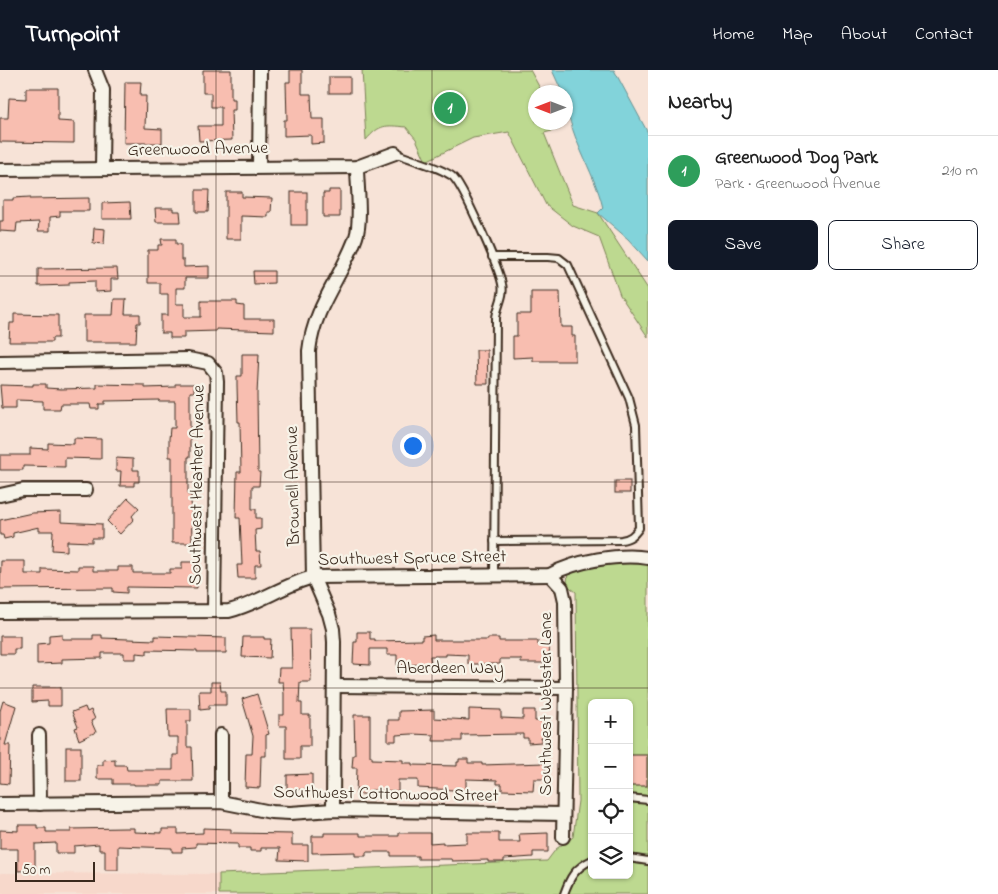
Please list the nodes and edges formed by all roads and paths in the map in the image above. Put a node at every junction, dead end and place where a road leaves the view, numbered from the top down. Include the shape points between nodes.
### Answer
1 (95, 70) edge
2 (260, 70) edge
3 (394, 153) joint
4 (259, 167) junction
5 (357, 167) junction
6 (102, 169) junction
7 (0, 170) edge
8 (492, 257) junction
9 (0, 362) edge
10 (86, 490) dead end
11 (0, 495) edge
12 (494, 541) junction
13 (648, 558) edge
14 (550, 575) junction
15 (494, 576) junction
16 (313, 577) junction
17 (214, 611) junction
18 (0, 612) edge
19 (334, 686) junction
20 (566, 688) junction
21 (39, 735) dead end
22 (221, 735) dead end
23 (633, 798) edge
24 (648, 800) edge
25 (221, 802) junction
26 (0, 804) edge
27 (40, 804) junction
28 (332, 810) junction
29 (563, 814) junction
30 (563, 838) dead end
31 (633, 859) edge
32 (648, 861) edge
33 (588, 862) edge
34 (564, 894) edge

1 - 6 street via 103,90
2 - 4 street
3 - 5 street, Greenwood Avenue
3 - 8 lane via 452,177 462,189
4 - 5 street, Greenwood Avenue
4 - 6 street, Greenwood Avenue
5 - 16 street, Brownell Avenue via 357,235 316,318 310,337
6 - 7 street, Greenwood Avenue
8 - 12 lane via 503,285 496,318
8 - 12 lane via 559,258 568,265 634,412 639,528 629,539 621,540
9 - 17 street, Southwest Heather Avenue via 188,360 208,363 216,373 217,382
10 - 11 street via 24,490
12 - 15 lane
13 - 14 street, Southwest Spruce Street via 616,556 562,568
14 - 15 street, Southwest Spruce Street
14 - 20 street, Southwest Webster Lane via 562,588 565,601
15 - 16 street, Southwest Spruce Street
16 - 17 street, Southwest Spruce Street via 245,607
16 - 19 street, Brownell Avenue via 333,628
17 - 18 street, Southwest Spruce Street
19 - 20 street, Aberdeen Way
19 - 28 street, Brownell Avenue
20 - 29 street, Southwest Webster Lane
21 - 27 street
22 - 25 street
23 - 24 lane
25 - 27 street, Southwest Cottonwood Street
25 - 28 street, Southwest Cottonwood Street via 271,812
26 - 27 street, Southwest Cottonwood Street
28 - 29 street, Southwest Cottonwood Street
29 - 30 street, Southwest Webster Lane
31 - 32 lane
33 - 34 lane via 577,868

